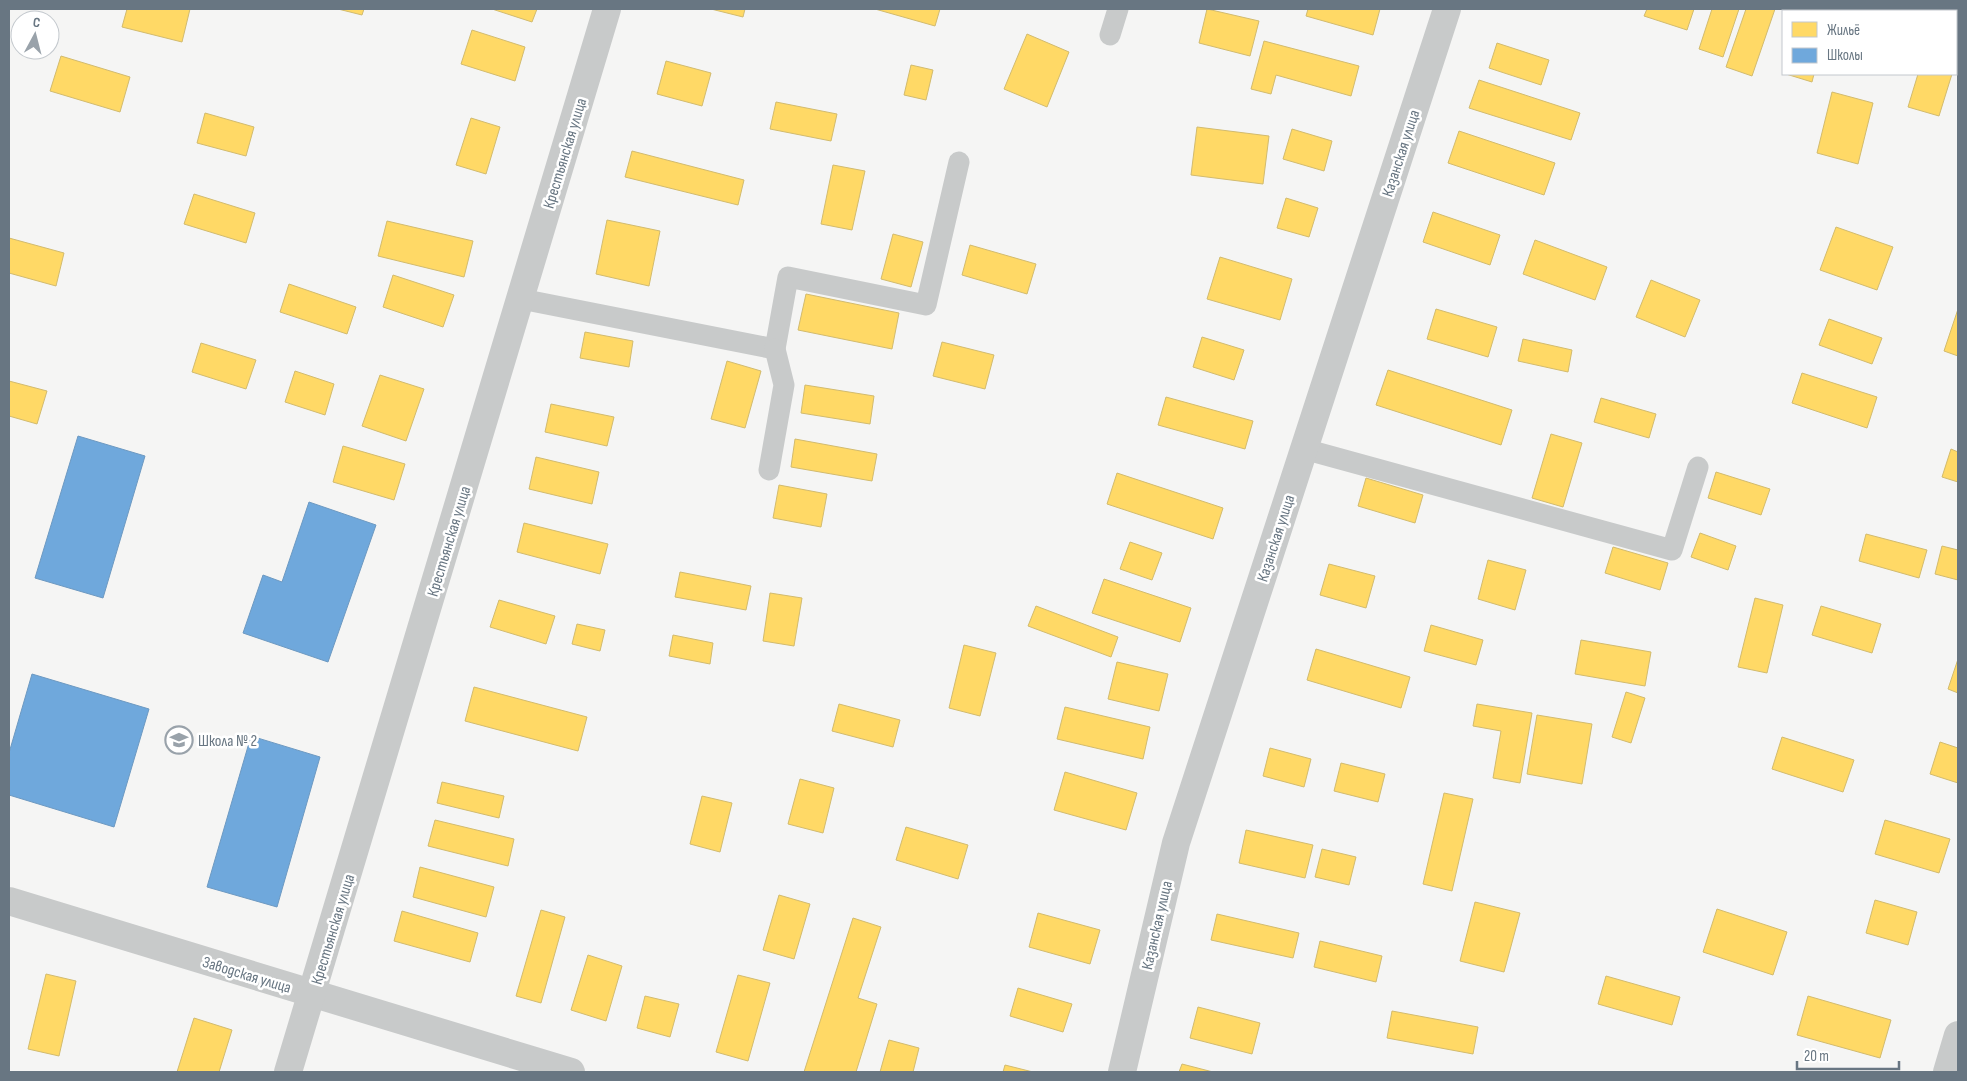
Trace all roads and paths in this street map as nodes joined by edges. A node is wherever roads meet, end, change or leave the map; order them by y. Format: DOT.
graph roads {
  1 [pos="607,9"];
  2 [pos="1118,9"];
  3 [pos="1447,9"];
  4 [pos="1110,35"];
  5 [pos="959,162"];
  6 [pos="521,299"];
  7 [pos="775,349"];
  8 [pos="1304,450"];
  9 [pos="1698,467"];
  10 [pos="769,470"];
  11 [pos="9,901"];
  12 [pos="312,994"];
  13 [pos="1958,1035"];
  14 [pos="288,1072"];
  15 [pos="571,1072"];
  16 [pos="1122,1072"];
  17 [pos="1946,1072"];
  1 -- 6 [label="street, Крестьянская улица"];
  2 -- 4 [label="lane"];
  3 -- 8 [label="street, Казанская улица"];
  5 -- 7 [label="lane"];
  6 -- 7 [label="lane"];
  6 -- 12 [label="street, Крестьянская улица"];
  7 -- 10 [label="lane"];
  8 -- 9 [label="lane"];
  8 -- 16 [label="street, Казанская улица"];
  11 -- 12 [label="street, Заводская улица"];
  12 -- 14 [label="street, Крестьянская улица"];
  12 -- 15 [label="street, Заводская улица"];
  13 -- 17 [label="street"];
}
